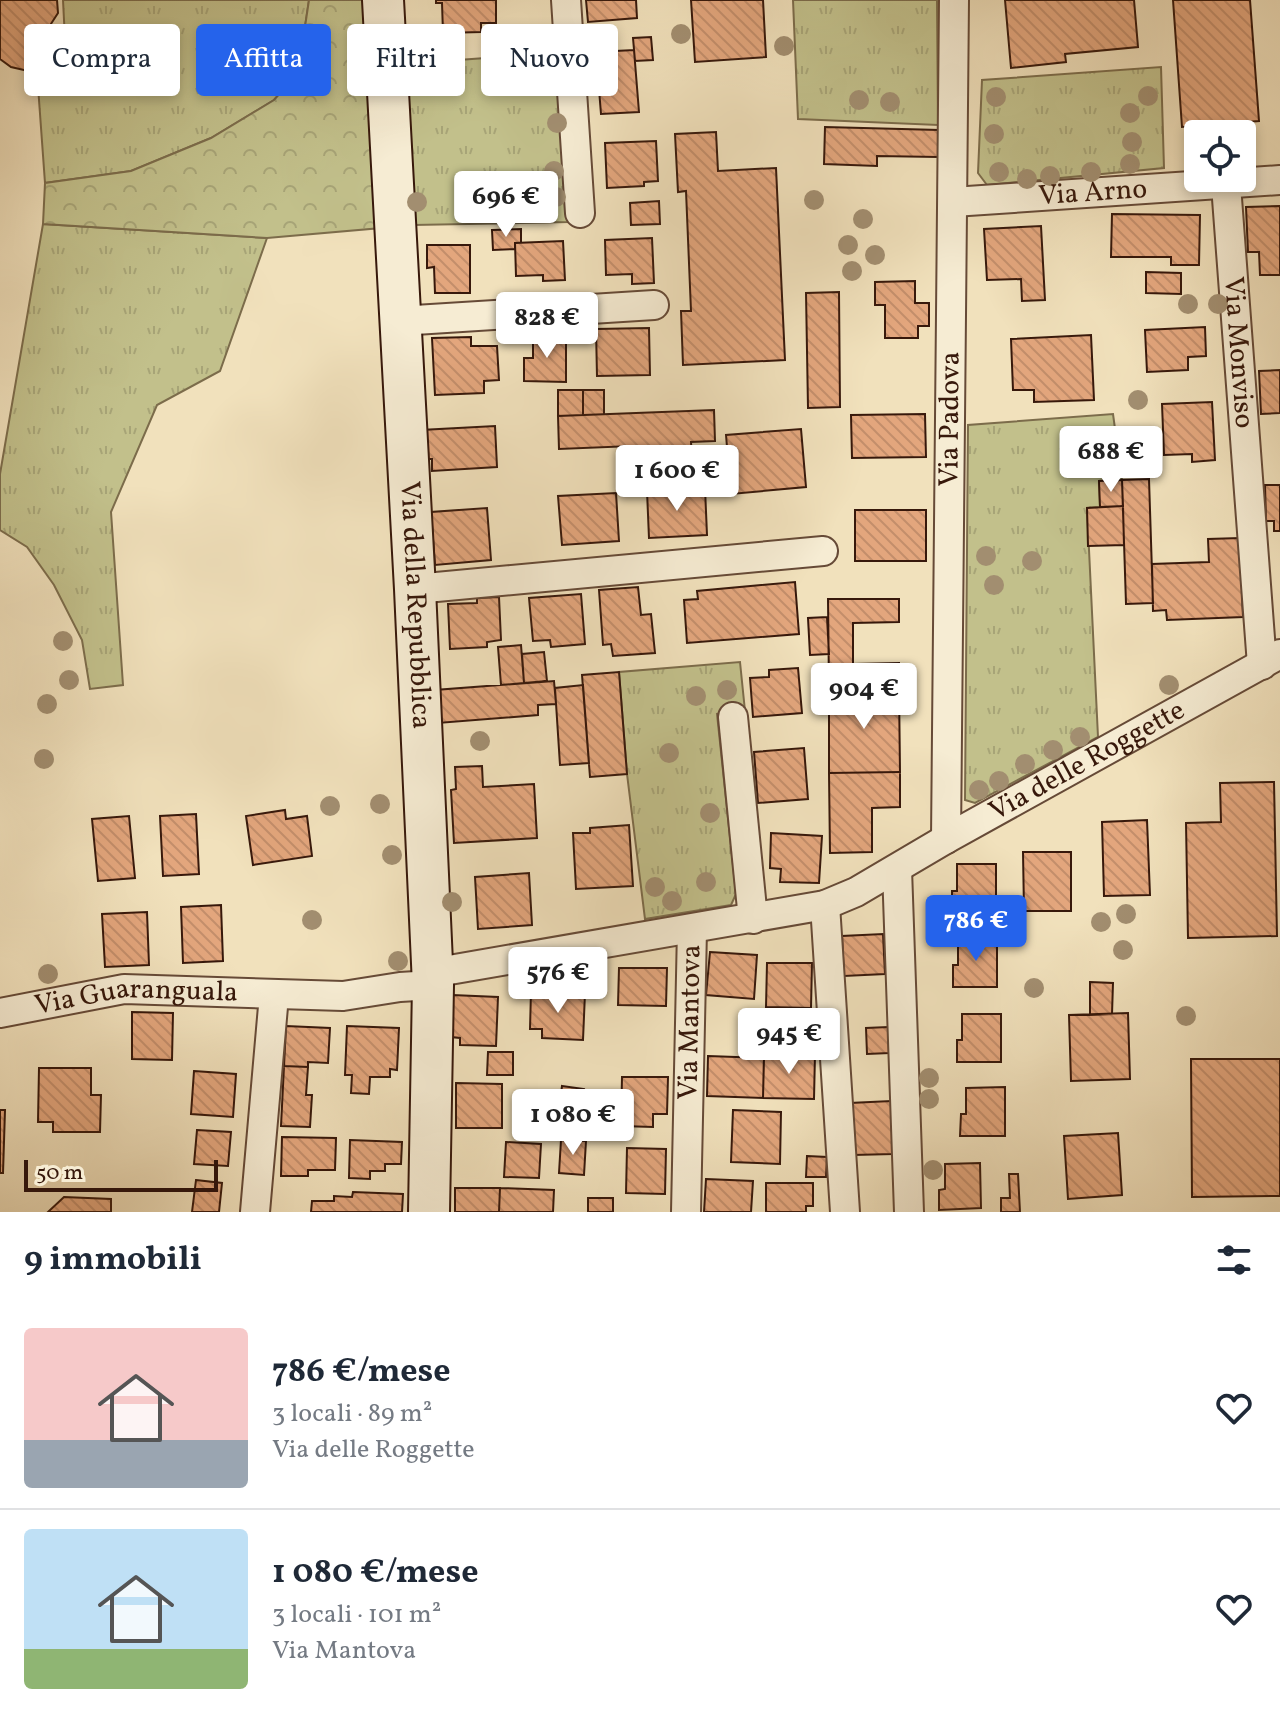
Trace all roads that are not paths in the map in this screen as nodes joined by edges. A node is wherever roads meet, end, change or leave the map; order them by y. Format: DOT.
graph roads {
  1 [pos="383,0"];
  2 [pos="566,0"];
  3 [pos="954,0"];
  4 [pos="1280,180"];
  5 [pos="1256,182"];
  6 [pos="1184,188"];
  7 [pos="1227,192"];
  8 [pos="953,202"];
  9 [pos="580,213"];
  10 [pos="654,305"];
  11 [pos="399,321"];
  12 [pos="823,551"];
  13 [pos="415,589"];
  14 [pos="1271,659"];
  15 [pos="733,717"];
  16 [pos="946,839"];
  17 [pos="897,869"];
  18 [pos="825,905"];
  19 [pos="753,919"];
  20 [pos="692,929"];
  21 [pos="433,979"];
  22 [pos="274,995"];
  23 [pos="0,1013"];
  24 [pos="255,1212"];
  25 [pos="429,1212"];
  26 [pos="686,1212"];
  27 [pos="845,1212"];
  28 [pos="909,1212"];
  1 -- 11 [label="street, Via della Repubblica"];
  2 -- 9 [label="street"];
  3 -- 8 [label="street, Via Padova"];
  4 -- 5 [label="street, Via Arno"];
  6 -- 8 [label="street, Via Arno"];
  7 -- 14 [label="street, Via Monviso"];
  8 -- 16 [label="street, Via Padova"];
  10 -- 11 [label="street"];
  11 -- 13 [label="street, Via della Repubblica"];
  12 -- 13 [label="street"];
  13 -- 21 [label="street, Via della Repubblica"];
  14 -- 16 [label="street, Via delle Roggette"];
  15 -- 19 [label="street"];
  16 -- 17 [label="street, Via delle Roggette"];
  17 -- 18 [label="street, Via delle Roggette"];
  17 -- 28 [label="street"];
  18 -- 19 [label="street, Via delle Roggette"];
  18 -- 27 [label="street"];
  19 -- 20 [label="street, Via delle Roggette"];
  20 -- 21 [label="street, Via delle Roggette"];
  20 -- 26 [label="street, Via Mantova"];
  21 -- 22 [label="street, Via Guaranguala"];
  21 -- 25 [label="street, Via della Repubblica"];
  22 -- 23 [label="street, Via Guaranguala"];
  22 -- 24 [label="street, Via Guaranguala"];
}
